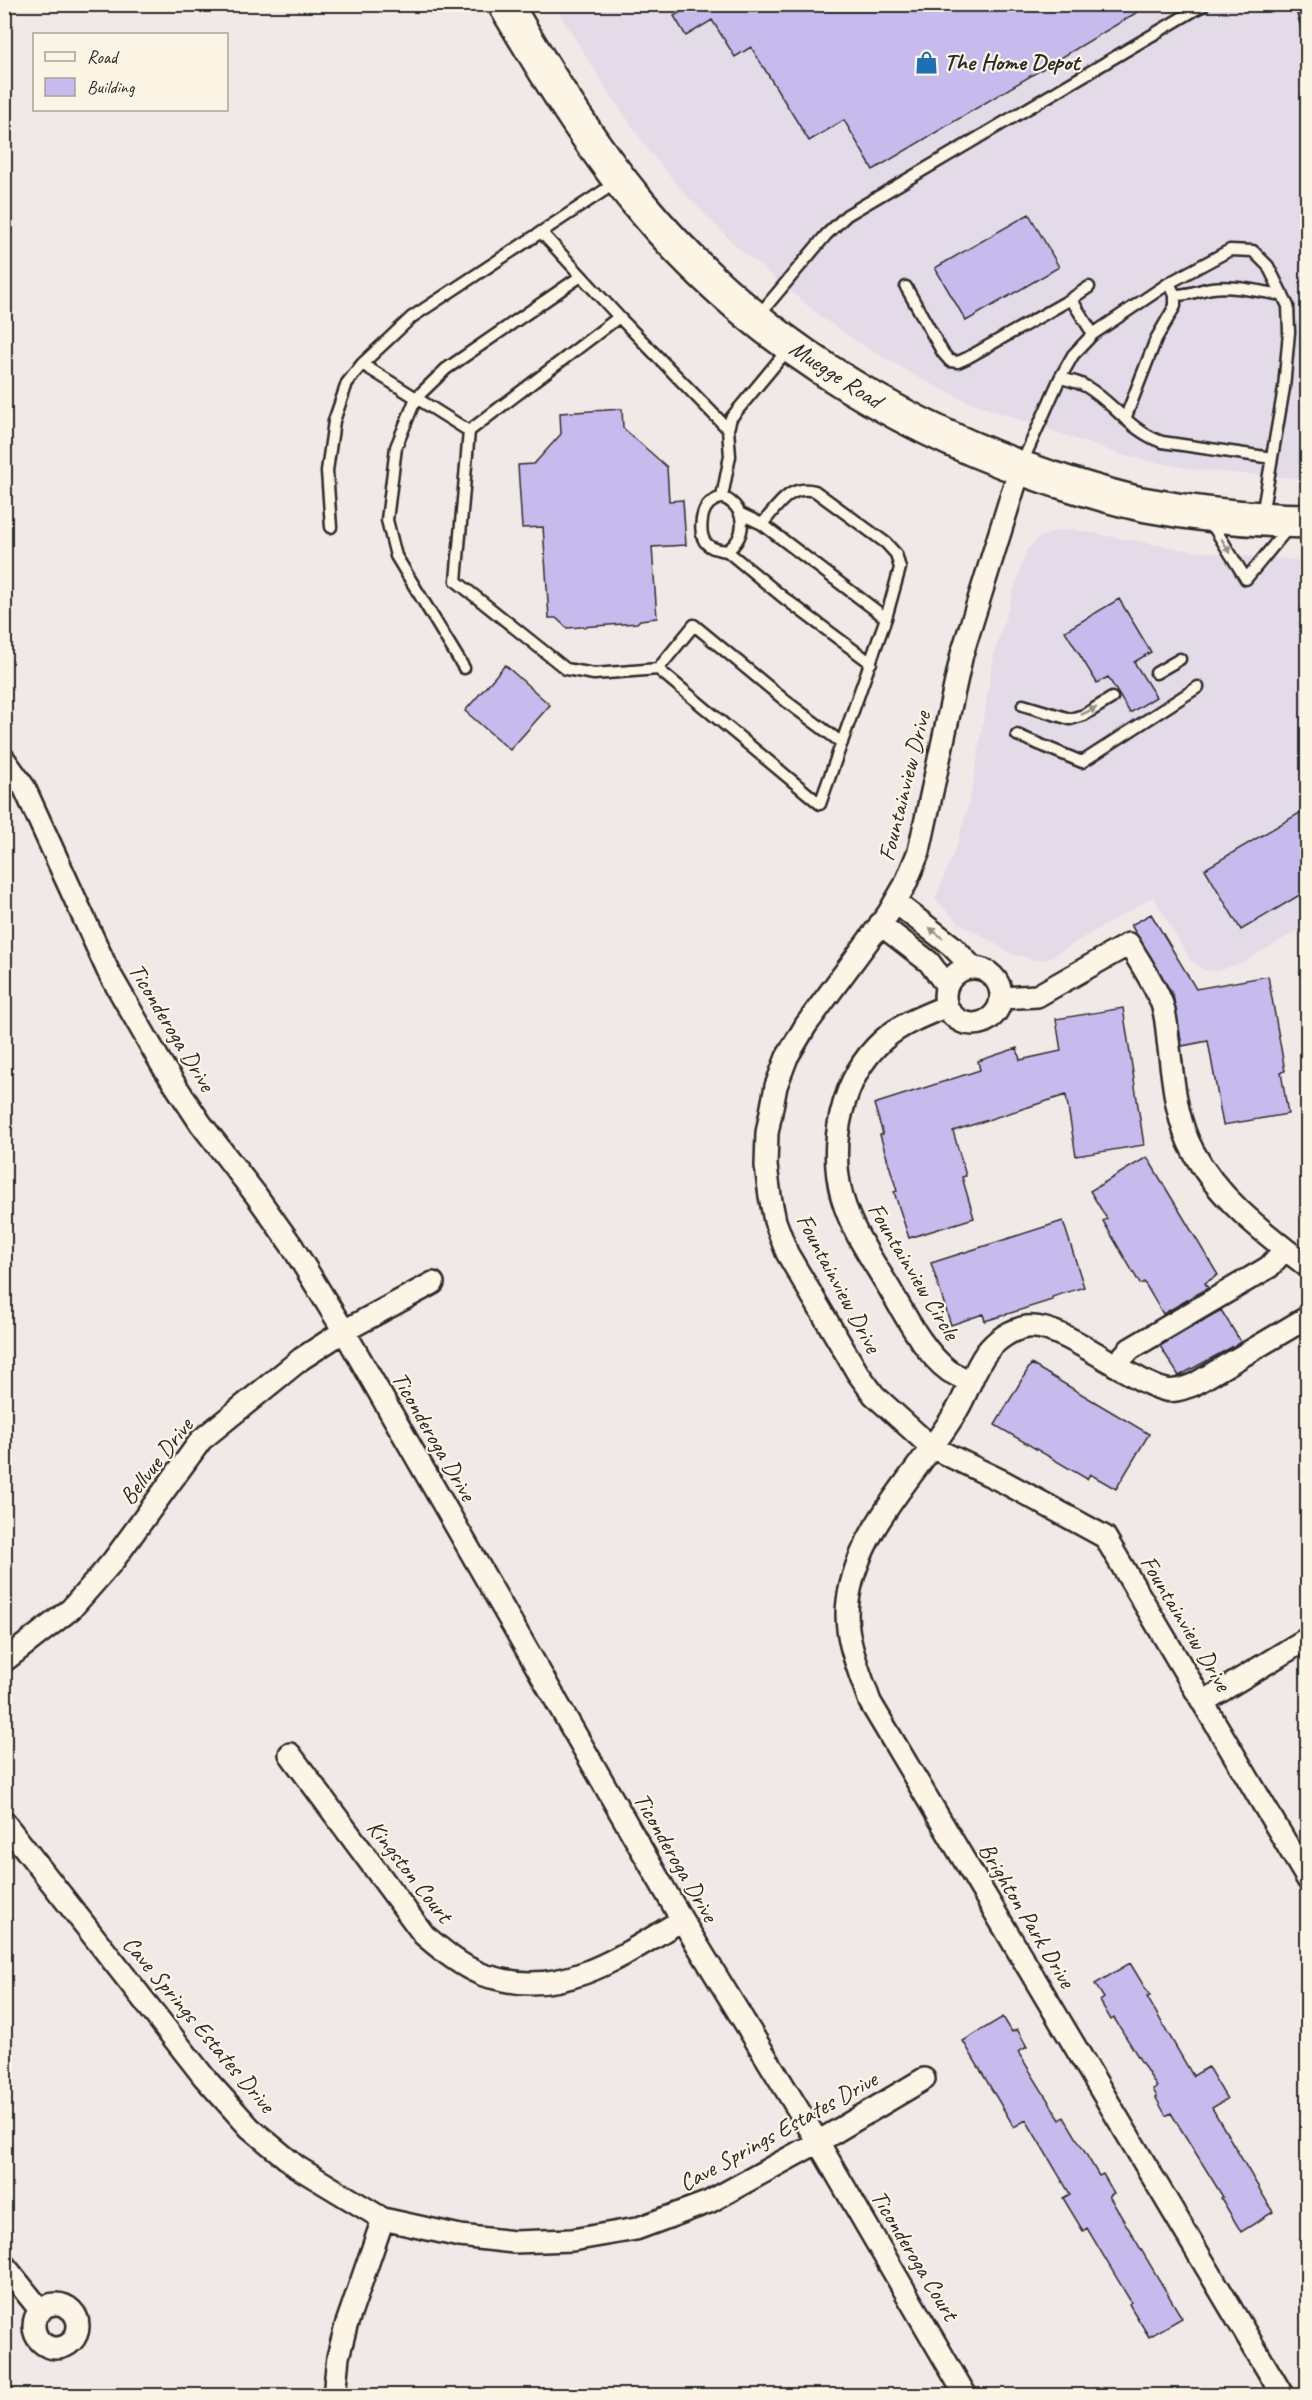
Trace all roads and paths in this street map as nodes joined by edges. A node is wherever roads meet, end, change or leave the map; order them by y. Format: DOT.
graph roads {
  1 [pos="505,4"];
  2 [pos="1205,4"];
  3 [pos="1301,4"];
  4 [pos="1308,28"];
  5 [pos="620,180"];
  6 [pos="541,232"];
  7 [pos="581,276"];
  8 [pos="1169,283"];
  9 [pos="906,287"];
  10 [pos="1089,287"];
  11 [pos="1175,295"];
  12 [pos="1283,295"];
  13 [pos="1071,299"];
  14 [pos="619,317"];
  15 [pos="756,319"];
  16 [pos="1093,334"];
  17 [pos="791,345"];
  18 [pos="362,364"];
  19 [pos="1060,378"];
  20 [pos="416,398"];
  21 [pos="1125,419"];
  22 [pos="728,429"];
  23 [pos="469,431"];
  24 [pos="1272,458"];
  25 [pos="1020,468"];
  26 [pos="722,498"];
  27 [pos="741,514"];
  28 [pos="1205,514"];
  29 [pos="1261,519"];
  30 [pos="1301,521"];
  31 [pos="762,524"];
  32 [pos="331,527"];
  33 [pos="727,551"];
  34 [pos="886,618"];
  35 [pos="1180,659"];
  36 [pos="871,663"];
  37 [pos="464,668"];
  38 [pos="658,669"];
  39 [pos="1156,673"];
  40 [pos="1198,687"];
  41 [pos="1112,698"];
  42 [pos="1023,705"];
  43 [pos="1017,735"];
  44 [pos="842,743"];
  45 [pos="4,759"];
  46 [pos="895,902"];
  47 [pos="880,924"];
  48 [pos="973,968"];
  49 [pos="947,996"];
  50 [pos="1001,998"];
  51 [pos="1285,1249"];
  52 [pos="1308,1267"];
  53 [pos="433,1283"];
  54 [pos="1308,1317"];
  55 [pos="344,1331"];
  56 [pos="1115,1365"];
  57 [pos="970,1382"];
  58 [pos="931,1447"];
  59 [pos="1308,1638"];
  60 [pos="4,1661"];
  61 [pos="1203,1702"];
  62 [pos="290,1754"];
  63 [pos="4,1822"];
  64 [pos="1308,1880"];
  65 [pos="682,1920"];
  66 [pos="924,2079"];
  67 [pos="818,2142"];
  68 [pos="383,2219"];
  69 [pos="4,2265"];
  70 [pos="41,2311"];
  71 [pos="334,2396"];
  72 [pos="966,2396"];
  73 [pos="1283,2396"];
  1 -- 5 [label="main road, Muegge Road"];
  2 -- 15 [label="lane"];
  3 -- 4 [label="lane"];
  5 -- 6 [label="lane"];
  5 -- 15 [label="main road, Muegge Road"];
  6 -- 7 [label="lane"];
  6 -- 18 [label="lane"];
  7 -- 14 [label="lane"];
  7 -- 20 [label="lane"];
  8 -- 11 [label="lane"];
  8 -- 12 [label="lane"];
  8 -- 16 [label="lane"];
  9 -- 13 [label="lane"];
  10 -- 13 [label="lane"];
  11 -- 12 [label="lane"];
  11 -- 21 [label="lane"];
  12 -- 24 [label="lane"];
  13 -- 16 [label="lane"];
  14 -- 22 [label="lane"];
  14 -- 23 [label="lane"];
  15 -- 17 [label="main road, Muegge Road"];
  16 -- 19 [label="lane"];
  17 -- 22 [label="lane"];
  17 -- 25 [label="main road, Muegge Road"];
  18 -- 20 [label="lane"];
  18 -- 32 [label="lane"];
  19 -- 21 [label="lane"];
  19 -- 25 [label="lane"];
  20 -- 23 [label="lane"];
  20 -- 37 [label="lane"];
  21 -- 24 [label="lane"];
  22 -- 26 [label="lane"];
  23 -- 38 [label="lane"];
  24 -- 29 [label="lane"];
  25 -- 28 [label="main road, Muegge Road"];
  25 -- 46 [label="street, Fountainview Drive"];
  26 -- 27 [label="lane"];
  26 -- 33 [label="lane"];
  27 -- 31 [label="lane"];
  27 -- 33 [label="lane"];
  28 -- 29 [label="main road, Muegge Road"];
  28 -- 30 [label="lane, one-way"];
  29 -- 30 [label="main road, Muegge Road"];
  31 -- 34 [label="lane"];
  31 -- 34 [label="lane"];
  33 -- 36 [label="lane"];
  34 -- 36 [label="lane"];
  35 -- 39 [label="lane"];
  36 -- 44 [label="lane"];
  38 -- 44 [label="lane"];
  38 -- 44 [label="lane"];
  40 -- 43 [label="lane"];
  42 -- 41 [label="lane, one-way"];
  45 -- 55 [label="street, Ticonderoga Drive"];
  46 -- 47 [label="street, Fountainview Drive"];
  48 -- 46 [label="street, one-way"];
  47 -- 49 [label="street"];
  47 -- 58 [label="street, Fountainview Drive"];
  48 -- 49 [label="street, Fountainview Circle"];
  48 -- 50 [label="street"];
  49 -- 50 [label="street"];
  49 -- 57 [label="street, Fountainview Circle"];
  50 -- 51 [label="street"];
  51 -- 52 [label="street"];
  51 -- 56 [label="street"];
  53 -- 55 [label="street, Bellvue Drive"];
  54 -- 56 [label="street, Fountainview Circle"];
  55 -- 60 [label="street, Bellvue Drive"];
  55 -- 65 [label="street, Ticonderoga Drive"];
  56 -- 57 [label="street, Fountainview Circle"];
  57 -- 58 [label="street, Fountainview Circle"];
  58 -- 61 [label="street, Fountainview Drive"];
  58 -- 73 [label="street, Brighton Park Drive"];
  59 -- 61 [label="street"];
  61 -- 64 [label="street, Fountainview Drive"];
  62 -- 65 [label="street, Kingston Court"];
  63 -- 68 [label="street, Cave Springs Estates Drive"];
  65 -- 67 [label="street, Ticonderoga Drive"];
  66 -- 67 [label="street, Cave Springs Estates Drive"];
  67 -- 68 [label="street, Cave Springs Estates Drive"];
  67 -- 72 [label="street, Ticonderoga Court"];
  68 -- 71 [label="street"];
  69 -- 70 [label="street"];
}
